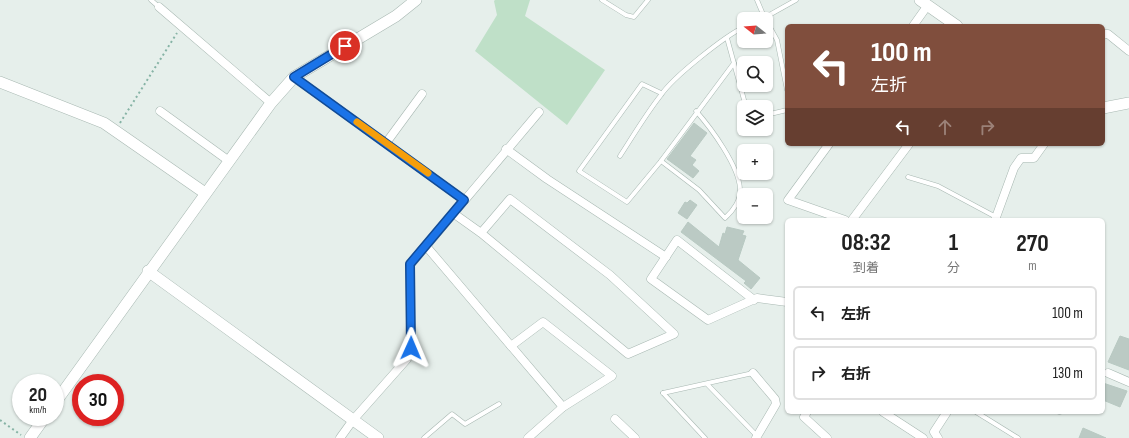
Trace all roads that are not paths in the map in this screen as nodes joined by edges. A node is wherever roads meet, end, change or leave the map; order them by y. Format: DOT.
graph roads {
  1 [pos="151,0"];
  2 [pos="416,0"];
  3 [pos="602,0"];
  4 [pos="648,0"];
  5 [pos="757,0"];
  6 [pos="796,0"];
  7 [pos="924,3"];
  8 [pos="159,7"];
  9 [pos="761,12"];
  10 [pos="773,14"];
  11 [pos="915,24"];
  12 [pos="954,24"];
  13 [pos="737,32"];
  14 [pos="773,34"];
  15 [pos="1105,34"];
  16 [pos="727,38"];
  17 [pos="1129,50"];
  18 [pos="734,63"];
  19 [pos="294,77"];
  20 [pos="785,80"];
  21 [pos="0,82"];
  22 [pos="662,93"];
  23 [pos="422,94"];
  24 [pos="744,100"];
  25 [pos="271,103"];
  26 [pos="1129,103"];
  27 [pos="1105,108"];
  28 [pos="785,110"];
  29 [pos="160,111"];
  30 [pos="538,112"];
  31 [pos="696,112"];
  32 [pos="773,113"];
  33 [pos="386,143"];
  34 [pos="828,146"];
  35 [pos="908,146"];
  36 [pos="1043,146"];
  37 [pos="506,150"];
  38 [pos="620,156"];
  39 [pos="229,161"];
  40 [pos="661,161"];
  41 [pos="908,178"];
  42 [pos="205,193"];
  43 [pos="464,200"];
  44 [pos="453,213"];
  45 [pos="839,218"];
  46 [pos="854,218"];
  47 [pos="996,218"];
  48 [pos="481,233"];
  49 [pos="426,246"];
  50 [pos="666,257"];
  51 [pos="148,271"];
  52 [pos="754,300"];
  53 [pos="785,302"];
  54 [pos="511,346"];
  55 [pos="1108,373"];
  56 [pos="753,374"];
  57 [pos="1129,382"];
  58 [pos="707,384"];
  59 [pos="64,390"];
  60 [pos="500,404"];
  61 [pos="563,407"];
  62 [pos="806,414"];
  63 [pos="886,414"];
  64 [pos="946,414"];
  65 [pos="979,414"];
  66 [pos="614,419"];
  67 [pos="353,420"];
  68 [pos="39,426"];
  69 [pos="756,437"];
  70 [pos="30,438"];
  71 [pos="340,438"];
  72 [pos="378,438"];
  73 [pos="424,438"];
  74 [pos="528,438"];
  75 [pos="635,438"];
  76 [pos="705,438"];
  77 [pos="827,438"];
  78 [pos="923,438"];
  79 [pos="938,438"];
  80 [pos="1018,438"];
  1 -- 8 [label="lane"];
  2 -- 19 [label="street"];
  3 -- 4 [label="lane"];
  5 -- 9 [label="lane"];
  6 -- 10 [label="lane"];
  7 -- 11 [label="street"];
  7 -- 12 [label="street"];
  8 -- 25 [label="street"];
  13 -- 16 [label="lane"];
  14 -- 20 [label="lane"];
  15 -- 17 [label="street"];
  16 -- 18 [label="lane"];
  16 -- 22 [label="lane"];
  18 -- 24 [label="lane"];
  18 -- 31 [label="lane"];
  19 -- 25 [label="street"];
  19 -- 33 [label="street"];
  21 -- 42 [label="street"];
  22 -- 38 [label="lane"];
  22 -- 40 [label="lane"];
  23 -- 33 [label="street"];
  25 -- 39 [label="street"];
  26 -- 27 [label="street"];
  28 -- 32 [label="lane"];
  29 -- 39 [label="street"];
  30 -- 37 [label="street"];
  31 -- 40 [label="lane"];
  31 -- 40 [label="lane"];
  33 -- 43 [label="street"];
  34 -- 45 [label="street"];
  35 -- 46 [label="street"];
  36 -- 47 [label="street"];
  37 -- 43 [label="street"];
  37 -- 50 [label="street"];
  39 -- 42 [label="street"];
  41 -- 47 [label="lane"];
  42 -- 51 [label="street"];
  43 -- 44 [label="street"];
  44 -- 48 [label="street"];
  44 -- 49 [label="street"];
  48 -- 48 [label="street"];
  49 -- 54 [label="street"];
  49 -- 67 [label="street"];
  50 -- 52 [label="street"];
  50 -- 52 [label="street"];
  51 -- 59 [label="street"];
  51 -- 67 [label="street"];
  52 -- 53 [label="street"];
  54 -- 61 [label="street"];
  54 -- 61 [label="street"];
  55 -- 57 [label="street"];
  56 -- 58 [label="lane"];
  56 -- 69 [label="street"];
  58 -- 69 [label="lane"];
  58 -- 76 [label="lane"];
  60 -- 73 [label="lane"];
  61 -- 74 [label="street"];
  62 -- 77 [label="street"];
  63 -- 78 [label="street"];
  64 -- 79 [label="street"];
  65 -- 80 [label="lane"];
  66 -- 75 [label="street"];
  67 -- 71 [label="street"];
  67 -- 72 [label="street"];
  68 -- 70 [label="street"];
}
